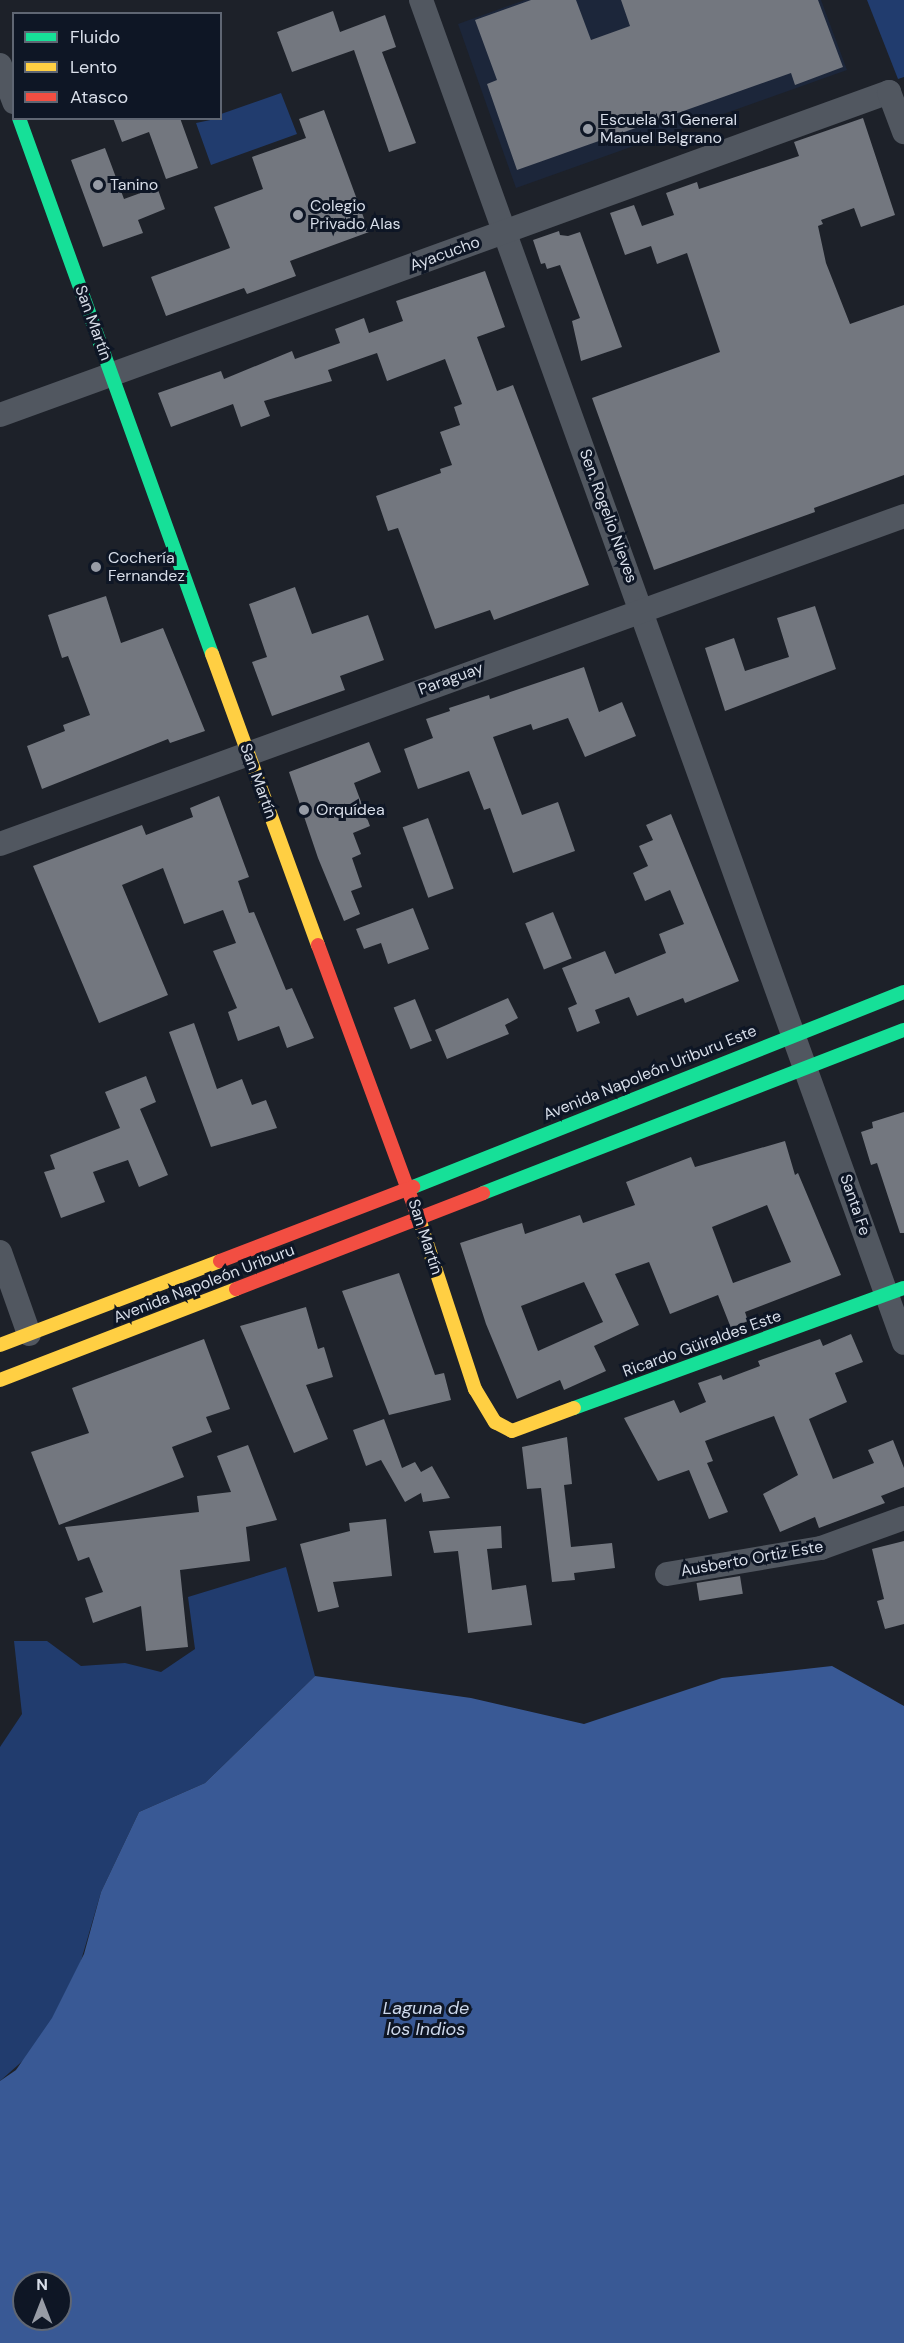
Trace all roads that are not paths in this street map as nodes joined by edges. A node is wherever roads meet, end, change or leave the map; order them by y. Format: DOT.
graph roads {
  1 [pos="421,0"];
  2 [pos="0,65"];
  3 [pos="12,97"];
  4 [pos="20,120"];
  5 [pos="904,132"];
  6 [pos="504,232"];
  7 [pos="111,376"];
  8 [pos="0,415"];
  9 [pos="904,516"];
  10 [pos="642,610"];
  11 [pos="247,752"];
  12 [pos="0,844"];
  13 [pos="904,992"];
  14 [pos="904,1030"];
  15 [pos="795,1033"];
  16 [pos="807,1067"];
  17 [pos="409,1189"];
  18 [pos="419,1218"];
  19 [pos="0,1252"];
  20 [pos="896,1291"];
  21 [pos="29,1334"];
  22 [pos="904,1343"];
  23 [pos="0,1345"];
  24 [pos="0,1380"];
  25 [pos="512,1431"];
  26 [pos="904,1518"];
  27 [pos="667,1574"];
  1 -- 6 [label="street, Sen. Rogelio Nieves"];
  2 -- 3 [label="street"];
  4 -- 7 [label="main road, San Martín"];
  5 -- 6 [label="street, Ayacucho"];
  6 -- 7 [label="street, Ayacucho"];
  6 -- 10 [label="street, Sen. Rogelio Nieves"];
  7 -- 8 [label="street, Ayacucho"];
  7 -- 11 [label="main road, San Martín"];
  9 -- 10 [label="street, Paraguay"];
  10 -- 11 [label="street, Paraguay"];
  10 -- 15 [label="street, Sen. Rogelio Nieves"];
  11 -- 12 [label="street, Paraguay"];
  11 -- 17 [label="main road, San Martín"];
  13 -- 15 [label="main road, Avenida Napoleón Uriburu Este"];
  14 -- 16 [label="main road"];
  15 -- 16 [label="street, Santa Fe"];
  15 -- 17 [label="main road, Avenida Napoleón Uriburu Este"];
  16 -- 18 [label="main road"];
  16 -- 20 [label="street, Santa Fe"];
  17 -- 18 [label="main road, San Martín"];
  17 -- 21 [label="main road, Avenida Napoleón Uriburu"];
  18 -- 24 [label="main road, Avenida Napoleón Uriburu"];
  18 -- 25 [label="main road, San Martín"];
  19 -- 21 [label="street"];
  20 -- 22 [label="street, Santa Fe"];
  20 -- 25 [label="main road, Ricardo Güiraldes Este"];
  21 -- 23 [label="main road, Avenida Napoleón Uriburu"];
  26 -- 27 [label="street, Ausberto Ortiz Este"];
}
